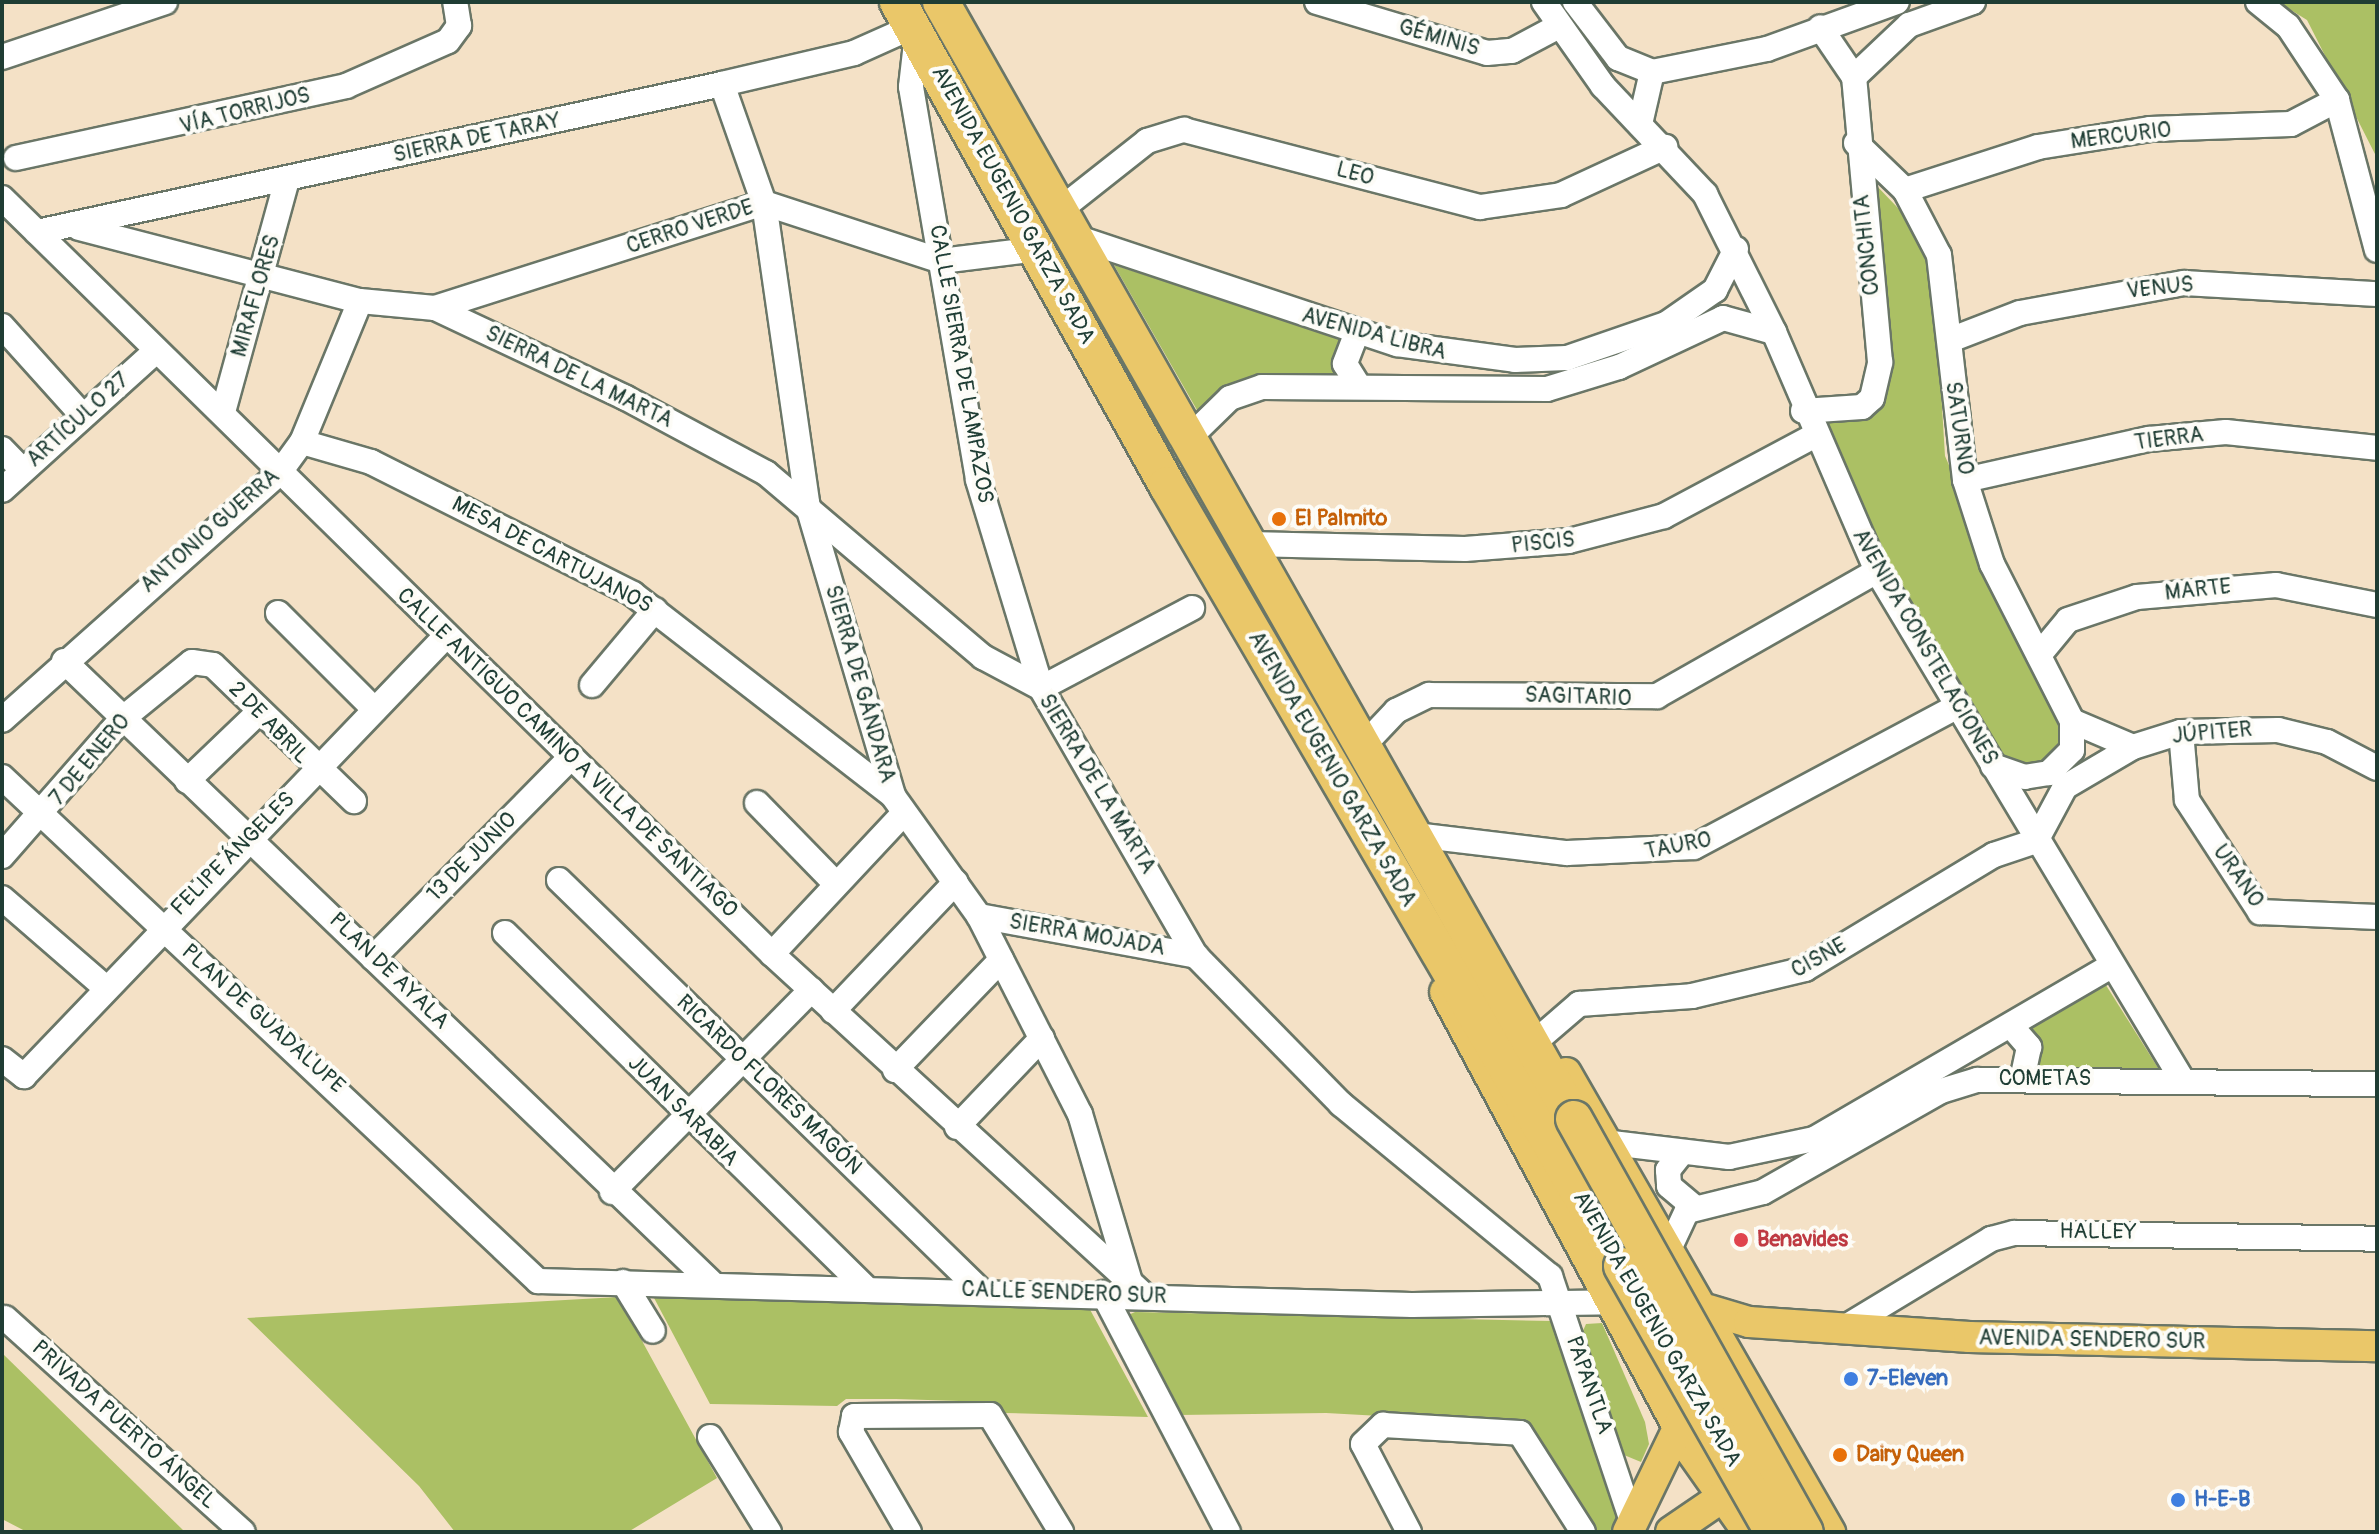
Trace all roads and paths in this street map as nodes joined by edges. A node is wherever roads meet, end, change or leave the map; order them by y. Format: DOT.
graph roads {
  1 [pos="165,2"];
  2 [pos="941,2"];
  3 [pos="1317,2"];
  4 [pos="1544,2"];
  5 [pos="1575,2"];
  6 [pos="1897,2"];
  7 [pos="1973,2"];
  8 [pos="2258,2"];
  9 [pos="457,14"];
  10 [pos="909,21"];
  11 [pos="1559,26"];
  12 [pos="1820,27"];
  13 [pos="2,57"];
  14 [pos="1652,72"];
  15 [pos="1854,77"];
  16 [pos="722,84"];
  17 [pos="2337,100"];
  18 [pos="1640,124"];
  19 [pos="1856,143"];
  20 [pos="1665,147"];
  21 [pos="16,158"];
  22 [pos="287,179"];
  23 [pos="1905,190"];
  24 [pos="2371,194"];
  25 [pos="2,198"];
  26 [pos="764,203"];
  27 [pos="1070,224"];
  28 [pos="79,228"];
  29 [pos="37,232"];
  30 [pos="1039,249"];
  31 [pos="1736,249"];
  32 [pos="2377,250"];
  33 [pos="941,261"];
  34 [pos="264,274"];
  35 [pos="2377,294"];
  36 [pos="360,301"];
  37 [pos="425,306"];
  38 [pos="2,326"];
  39 [pos="1357,332"];
  40 [pos="1774,332"];
  41 [pos="1950,340"];
  42 [pos="156,351"];
  43 [pos="1359,386"];
  44 [pos="1803,411"];
  45 [pos="223,412"];
  46 [pos="82,415"];
  47 [pos="1191,436"];
  48 [pos="1814,436"];
  49 [pos="302,442"];
  50 [pos="2377,448"];
  51 [pos="2,449"];
  52 [pos="22,470"];
  53 [pos="280,472"];
  54 [pos="1965,480"];
  55 [pos="2,490"];
  56 [pos="807,503"];
  57 [pos="1249,544"];
  58 [pos="1877,571"];
  59 [pos="2377,605"];
  60 [pos="1192,608"];
  61 [pos="655,610"];
  62 [pos="278,613"];
  63 [pos="446,636"];
  64 [pos="2039,655"];
  65 [pos="64,661"];
  66 [pos="180,666"];
  67 [pos="592,685"];
  68 [pos="1041,688"];
  69 [pos="1956,707"];
  70 [pos="375,710"];
  71 [pos="258,713"];
  72 [pos="122,719"];
  73 [pos="2,720"];
  74 [pos="2072,721"];
  75 [pos="2181,732"];
  76 [pos="1362,747"];
  77 [pos="2133,747"];
  78 [pos="571,757"];
  79 [pos="1993,766"];
  80 [pos="2377,768"];
  81 [pos="316,771"];
  82 [pos="2,777"];
  83 [pos="187,781"];
  84 [pos="354,801"];
  85 [pos="757,803"];
  86 [pos="898,805"];
  87 [pos="42,816"];
  88 [pos="249,837"];
  89 [pos="2036,841"];
  90 [pos="1423,850"];
  91 [pos="2,856"];
  92 [pos="559,880"];
  93 [pos="956,882"];
  94 [pos="835,883"];
  95 [pos="2,898"];
  96 [pos="979,916"];
  97 [pos="2377,917"];
  98 [pos="162,926"];
  99 [pos="505,933"];
  100 [pos="1429,937"];
  101 [pos="772,954"];
  102 [pos="1196,956"];
  103 [pos="373,958"];
  104 [pos="1001,960"];
  105 [pos="2110,967"];
  106 [pos="106,988"];
  107 [pos="811,990"];
  108 [pos="833,1011"];
  109 [pos="2011,1026"];
  110 [pos="1543,1035"];
  111 [pos="1042,1038"];
  112 [pos="2,1059"];
  113 [pos="742,1059"];
  114 [pos="895,1070"];
  115 [pos="2023,1075"];
  116 [pos="2183,1081"];
  117 [pos="2377,1084"];
  118 [pos="683,1114"];
  119 [pos="957,1127"];
  120 [pos="1612,1143"];
  121 [pos="1679,1156"];
  122 [pos="612,1192"];
  123 [pos="1694,1207"];
  124 [pos="2377,1239"];
  125 [pos="1670,1247"];
  126 [pos="517,1268"];
  127 [pos="623,1282"];
  128 [pos="712,1283"];
  129 [pos="864,1286"];
  130 [pos="979,1289"];
  131 [pos="1138,1290"];
  132 [pos="1103,1293"];
  133 [pos="1561,1305"];
  134 [pos="1619,1310"];
  135 [pos="5,1318"];
  136 [pos="1712,1318"];
  137 [pos="1807,1324"];
  138 [pos="1844,1328"];
  139 [pos="653,1331"];
  140 [pos="2377,1346"];
  141 [pos="1640,1348"];
  142 [pos="1738,1366"];
  143 [pos="1680,1426"];
  144 [pos="1775,1436"];
  145 [pos="710,1437"];
  146 [pos="1617,1464"];
  147 [pos="1662,1468"];
  148 [pos="1723,1495"];
  149 [pos="1808,1516"];
  150 [pos="1631,1528"];
  151 [pos="243,1532"];
  152 [pos="769,1532"];
  153 [pos="909,1532"];
  154 [pos="1061,1532"];
  155 [pos="1228,1532"];
  156 [pos="1409,1532"];
  157 [pos="1583,1532"];
  158 [pos="1671,1532"];
  159 [pos="1749,1532"];
  160 [pos="1773,1532"];
  161 [pos="1830,1532"];
  1 -- 13 [label="street"];
  2 -- 27 [label="highway, AVENIDA EUGENIO GARZA SADA"];
  3 -- 11 [label="street, GÉMINIS"];
  4 -- 11 [label="street, AVENIDA CONSTELACIONES"];
  5 -- 14 [label="street"];
  6 -- 12 [label="street"];
  7 -- 15 [label="street"];
  8 -- 17 [label="street"];
  9 -- 21 [label="street, VÍA TORRIJOS"];
  10 -- 16 [label="street, SIERRA DE TARAY"];
  10 -- 30 [label="highway, AVENIDA EUGENIO GARZA SADA"];
  10 -- 33 [label="street, CALLE SIERRA DE LAMPAZOS"];
  11 -- 18 [label="street, AVENIDA CONSTELACIONES"];
  12 -- 14 [label="street"];
  12 -- 15 [label="street"];
  14 -- 18 [label="street"];
  15 -- 19 [label="street, CONCHITA"];
  16 -- 22 [label="street, SIERRA DE TARAY"];
  16 -- 26 [label="street, SIERRA DE GÁNDARA"];
  17 -- 23 [label="street, MERCURIO"];
  17 -- 24 [label="street"];
  18 -- 20 [label="street, AVENIDA CONSTELACIONES"];
  19 -- 23 [label="street, SATURNO"];
  19 -- 44 [label="street, CONCHITA"];
  20 -- 27 [label="street, LEO"];
  20 -- 31 [label="street, AVENIDA CONSTELACIONES"];
  22 -- 28 [label="street, SIERRA DE TARAY"];
  22 -- 34 [label="street, MIRAFLORES"];
  23 -- 41 [label="street, SATURNO"];
  24 -- 32 [label="street"];
  25 -- 29 [label="street, CALLE ANTIGUO CAMINO A VILLA DE SANTIAGO"];
  26 -- 33 [label="street, CERRO VERDE"];
  26 -- 37 [label="street, CERRO VERDE"];
  26 -- 56 [label="street, SIERRA DE GÁNDARA"];
  27 -- 39 [label="street, AVENIDA LIBRA"];
  27 -- 47 [label="highway, AVENIDA EUGENIO GARZA SADA"];
  28 -- 29 [label="street, SIERRA DE TARAY"];
  28 -- 34 [label="street, CERRO VERDE"];
  29 -- 42 [label="street, CALLE ANTIGUO CAMINO A VILLA DE SANTIAGO"];
  30 -- 33 [label="street, CERRO VERDE"];
  30 -- 100 [label="highway, AVENIDA EUGENIO GARZA SADA"];
  31 -- 39 [label="street, AVENIDA LIBRA"];
  31 -- 40 [label="street, AVENIDA CONSTELACIONES"];
  33 -- 68 [label="street, CALLE SIERRA DE LAMPAZOS"];
  34 -- 36 [label="street, CERRO VERDE"];
  34 -- 45 [label="street, MIRAFLORES"];
  35 -- 41 [label="street, VENUS"];
  36 -- 37 [label="street, CERRO VERDE"];
  36 -- 49 [label="street, ANTONIO GUERRA"];
  37 -- 56 [label="street, SIERRA DE LA MARTA"];
  38 -- 46 [label="street"];
  39 -- 43 [label="street"];
  40 -- 43 [label="street, AVENIDA LIBRA"];
  40 -- 44 [label="street, AVENIDA CONSTELACIONES"];
  41 -- 54 [label="street, SATURNO"];
  42 -- 45 [label="street, CALLE ANTIGUO CAMINO A VILLA DE SANTIAGO"];
  42 -- 46 [label="street, ARTÍCULO 27"];
  43 -- 47 [label="street, AVENIDA LIBRA"];
  44 -- 48 [label="street, AVENIDA CONSTELACIONES"];
  45 -- 53 [label="street, CALLE ANTIGUO CAMINO A VILLA DE SANTIAGO"];
  46 -- 52 [label="street, ARTÍCULO 27"];
  47 -- 57 [label="highway, AVENIDA EUGENIO GARZA SADA"];
  48 -- 57 [label="street, PISCIS"];
  48 -- 58 [label="street, AVENIDA CONSTELACIONES"];
  49 -- 53 [label="street, ANTONIO GUERRA"];
  49 -- 61 [label="street, MESA DE CARTUJANOS"];
  50 -- 54 [label="street, TIERRA"];
  51 -- 52 [label="street"];
  52 -- 55 [label="street, ARTÍCULO 27"];
  53 -- 63 [label="street, CALLE ANTIGUO CAMINO A VILLA DE SANTIAGO"];
  53 -- 65 [label="street, ANTONIO GUERRA"];
  54 -- 64 [label="street, SATURNO"];
  56 -- 68 [label="street, SIERRA DE LA MARTA"];
  56 -- 86 [label="street, SIERRA DE GÁNDARA"];
  57 -- 76 [label="highway, AVENIDA EUGENIO GARZA SADA"];
  58 -- 69 [label="street, AVENIDA CONSTELACIONES"];
  58 -- 76 [label="street, SAGITARIO"];
  59 -- 64 [label="street, MARTE"];
  60 -- 68 [label="street"];
  61 -- 67 [label="street"];
  61 -- 86 [label="street, MESA DE CARTUJANOS"];
  62 -- 70 [label="street"];
  63 -- 70 [label="street, FELIPE ÁNGELES"];
  63 -- 78 [label="street, CALLE ANTIGUO CAMINO A VILLA DE SANTIAGO"];
  64 -- 74 [label="street, SATURNO"];
  65 -- 72 [label="street, PLAN DE AYALA"];
  65 -- 73 [label="street, ANTONIO GUERRA"];
  66 -- 71 [label="street, 2 DE ABRIL"];
  66 -- 72 [label="street, 7 DE ENERO"];
  68 -- 102 [label="street, SIERRA DE LA MARTA"];
  69 -- 79 [label="street, AVENIDA CONSTELACIONES"];
  69 -- 90 [label="street, TAURO"];
  70 -- 81 [label="street, FELIPE ÁNGELES"];
  71 -- 81 [label="street, 2 DE ABRIL"];
  71 -- 83 [label="street"];
  72 -- 83 [label="street, PLAN DE AYALA"];
  72 -- 87 [label="street, 7 DE ENERO"];
  74 -- 77 [label="street"];
  74 -- 79 [label="street"];
  75 -- 77 [label="street, JÚPITER"];
  75 -- 80 [label="street, JÚPITER"];
  75 -- 97 [label="street, URANO"];
  76 -- 90 [label="highway, AVENIDA EUGENIO GARZA SADA"];
  77 -- 89 [label="street, JÚPITER"];
  78 -- 101 [label="street, CALLE ANTIGUO CAMINO A VILLA DE SANTIAGO"];
  78 -- 103 [label="street, 13 DE JUNIO"];
  79 -- 89 [label="street, AVENIDA CONSTELACIONES"];
  81 -- 84 [label="street, 2 DE ABRIL"];
  81 -- 88 [label="street, FELIPE ÁNGELES"];
  82 -- 87 [label="street, PLAN DE GUADALUPE"];
  83 -- 88 [label="street, PLAN DE AYALA"];
  85 -- 94 [label="street"];
  86 -- 93 [label="street, SIERRA DE GÁNDARA"];
  86 -- 94 [label="street"];
  87 -- 91 [label="street, 7 DE ENERO"];
  87 -- 98 [label="street, PLAN DE GUADALUPE"];
  88 -- 98 [label="street, FELIPE ÁNGELES"];
  88 -- 103 [label="street, PLAN DE AYALA"];
  89 -- 105 [label="street, AVENIDA CONSTELACIONES"];
  89 -- 110 [label="street, CISNE"];
  90 -- 110 [label="main road"];
  90 -- 149 [label="highway, AVENIDA EUGENIO GARZA SADA, bridge"];
  92 -- 113 [label="street, RICARDO FLORES MAGÓN"];
  93 -- 96 [label="street, SIERRA DE GÁNDARA"];
  93 -- 108 [label="street"];
  94 -- 101 [label="street"];
  95 -- 106 [label="street"];
  96 -- 102 [label="street, SIERRA MOJADA"];
  96 -- 104 [label="street, SIERRA DE GÁNDARA"];
  98 -- 106 [label="street, FELIPE ÁNGELES"];
  98 -- 126 [label="street, PLAN DE GUADALUPE"];
  99 -- 118 [label="street, JUAN SARABIA"];
  100 -- 134 [label="main road"];
  100 -- 160 [label="highway, AVENIDA EUGENIO GARZA SADA, bridge"];
  101 -- 107 [label="street, CALLE ANTIGUO CAMINO A VILLA DE SANTIAGO"];
  102 -- 133 [label="street, SIERRA DE LA MARTA"];
  103 -- 122 [label="street, PLAN DE AYALA"];
  104 -- 111 [label="street, SIERRA DE GÁNDARA"];
  104 -- 114 [label="street"];
  105 -- 109 [label="street, COMETAS"];
  105 -- 116 [label="street, AVENIDA CONSTELACIONES"];
  106 -- 112 [label="street, FELIPE ÁNGELES"];
  107 -- 108 [label="street, CALLE ANTIGUO CAMINO A VILLA DE SANTIAGO"];
  107 -- 113 [label="street"];
  108 -- 114 [label="street, CALLE ANTIGUO CAMINO A VILLA DE SANTIAGO"];
  109 -- 115 [label="street"];
  109 -- 121 [label="street, COMETAS"];
  110 -- 120 [label="main road"];
  111 -- 119 [label="street"];
  111 -- 131 [label="street, SIERRA DE GÁNDARA"];
  113 -- 118 [label="street"];
  113 -- 130 [label="street, RICARDO FLORES MAGÓN"];
  114 -- 119 [label="street, CALLE ANTIGUO CAMINO A VILLA DE SANTIAGO"];
  115 -- 116 [label="street, COMETAS"];
  115 -- 123 [label="street, COMETAS"];
  116 -- 117 [label="street, COMETAS"];
  118 -- 122 [label="street"];
  118 -- 129 [label="street, JUAN SARABIA"];
  119 -- 131 [label="street, CALLE ANTIGUO CAMINO A VILLA DE SANTIAGO"];
  120 -- 121 [label="street, COMETAS"];
  120 -- 125 [label="main road"];
  121 -- 123 [label="street"];
  122 -- 128 [label="street, PLAN DE AYALA"];
  123 -- 125 [label="street"];
  124 -- 138 [label="street, HALLEY"];
  125 -- 136 [label="main road"];
  126 -- 127 [label="street, CALLE SENDERO SUR"];
  127 -- 128 [label="street, CALLE SENDERO SUR"];
  127 -- 139 [label="street"];
  128 -- 129 [label="street, CALLE SENDERO SUR"];
  129 -- 130 [label="street, CALLE SENDERO SUR"];
  130 -- 132 [label="street, CALLE SENDERO SUR"];
  131 -- 132 [label="street, CALLE SENDERO SUR"];
  131 -- 133 [label="street, CALLE SENDERO SUR"];
  132 -- 155 [label="street"];
  133 -- 134 [label="street, CALLE SENDERO SUR"];
  133 -- 146 [label="street, PAPANTLA"];
  134 -- 141 [label="main road"];
  134 -- 147 [label="main road"];
  135 -- 151 [label="street, PRIVADA PUERTO ÁNGEL"];
  136 -- 137 [label="main road, AVENIDA SENDERO SUR"];
  136 -- 141 [label="main road"];
  136 -- 142 [label="main road"];
  137 -- 138 [label="main road, AVENIDA SENDERO SUR"];
  137 -- 142 [label="main road, AVENIDA SENDERO SUR"];
  138 -- 140 [label="main road, AVENIDA SENDERO SUR"];
  141 -- 143 [label="main road"];
  142 -- 143 [label="main road, AVENIDA SENDERO SUR"];
  142 -- 144 [label="main road"];
  143 -- 147 [label="main road"];
  143 -- 148 [label="main road"];
  144 -- 148 [label="main road"];
  144 -- 149 [label="main road"];
  145 -- 152 [label="street"];
  146 -- 147 [label="street"];
  146 -- 150 [label="street, PAPANTLA"];
  147 -- 150 [label="main road"];
  148 -- 158 [label="main road"];
  148 -- 159 [label="main road"];
  149 -- 159 [label="main road"];
  149 -- 161 [label="main road"];
  153 -- 154 [label="street"];
  156 -- 157 [label="street"];
}
